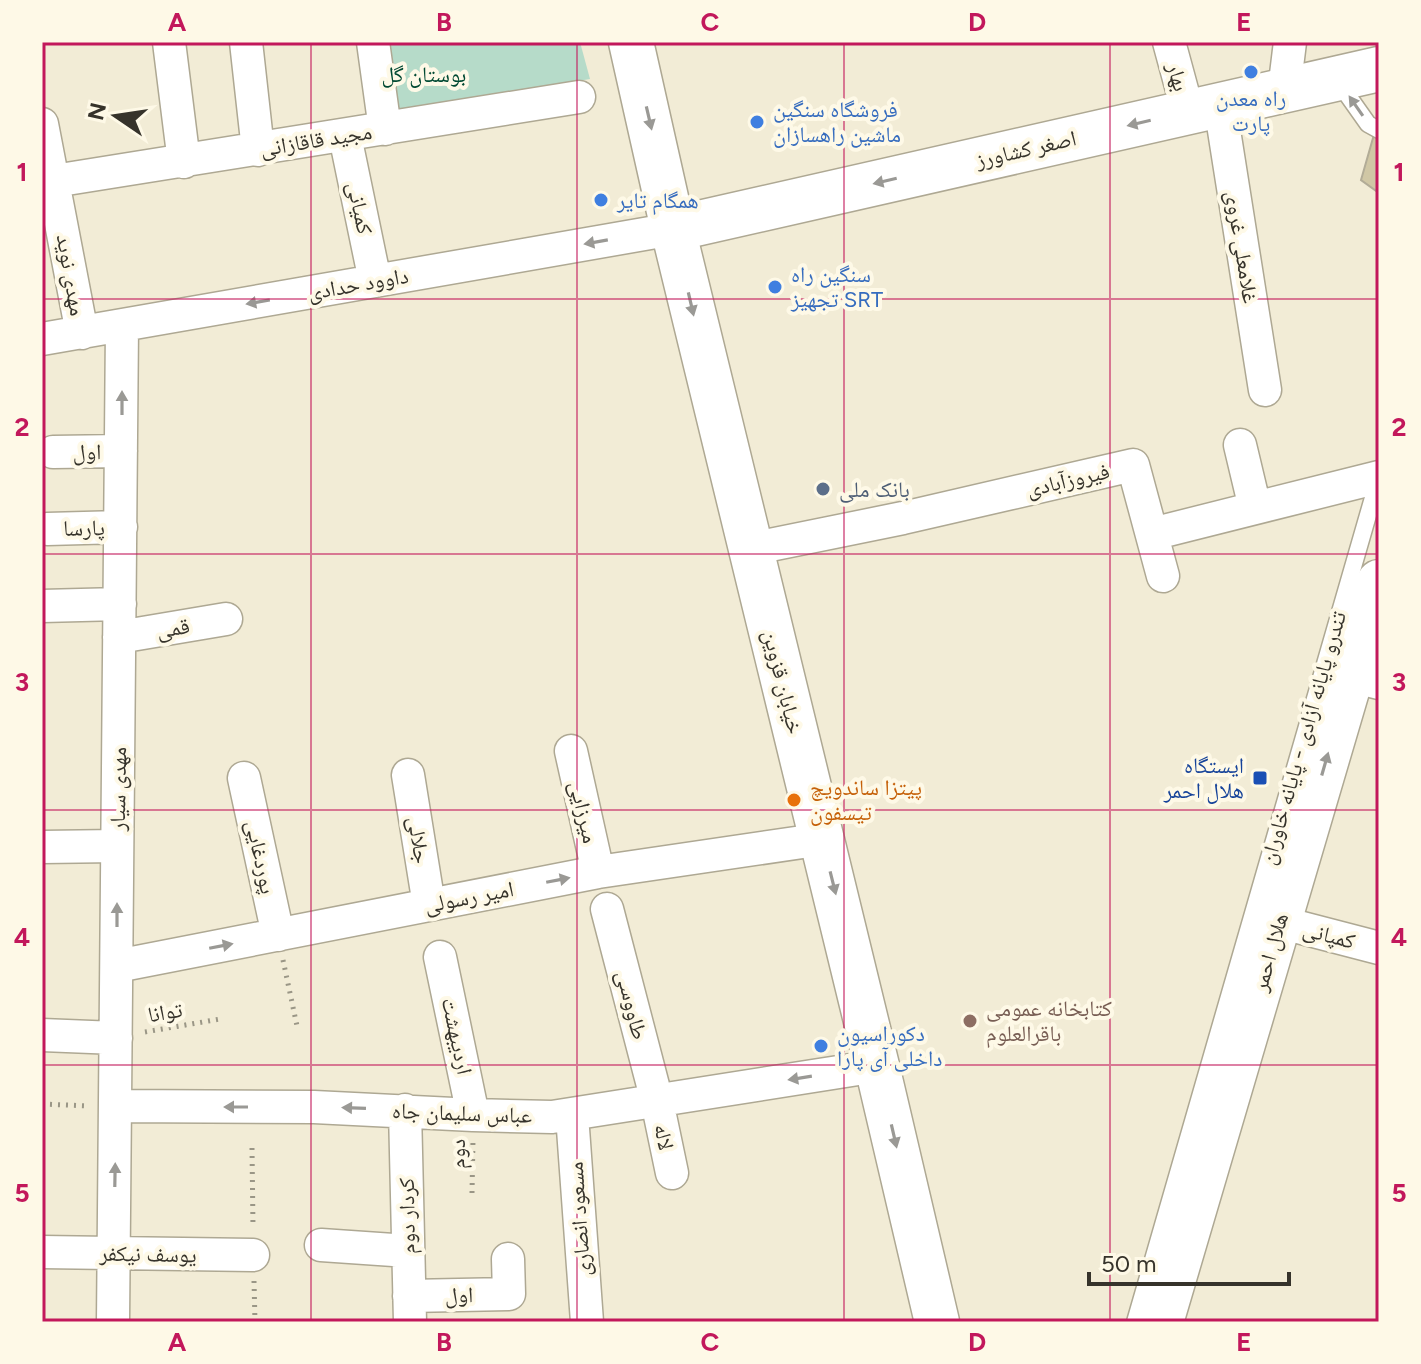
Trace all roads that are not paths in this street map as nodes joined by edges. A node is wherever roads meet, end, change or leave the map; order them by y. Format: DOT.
graph roads {
  1 [pos="169,42"];
  2 [pos="246,42"];
  3 [pos="373,42"];
  4 [pos="631,42"];
  5 [pos="1169,42"];
  6 [pos="1290,42"];
  7 [pos="1379,69"];
  8 [pos="1336,79"];
  9 [pos="1284,91"];
  10 [pos="579,97"];
  11 [pos="1204,109"];
  12 [pos="42,124"];
  13 [pos="385,129"];
  14 [pos="1379,130"];
  15 [pos="345,136"];
  16 [pos="258,150"];
  17 [pos="184,162"];
  18 [pos="54,181"];
  19 [pos="673,229"];
  20 [pos="375,281"];
  21 [pos="122,326"];
  22 [pos="82,333"];
  23 [pos="42,339"];
  24 [pos="1265,390"];
  25 [pos="1240,445"];
  26 [pos="121,451"];
  27 [pos="53,452"];
  28 [pos="1379,477"];
  29 [pos="1255,508"];
  30 [pos="121,527"];
  31 [pos="47,529"];
  32 [pos="1152,534"];
  33 [pos="750,549"];
  34 [pos="1163,576"];
  35 [pos="1379,583"];
  36 [pos="120,604"];
  37 [pos="42,606"];
  38 [pos="226,619"];
  39 [pos="119,637"];
  40 [pos="1365,679"];
  41 [pos="571,751"];
  42 [pos="408,775"];
  43 [pos="244,778"];
  44 [pos="823,839"];
  45 [pos="117,846"];
  46 [pos="42,847"];
  47 [pos="598,872"];
  48 [pos="429,905"];
  49 [pos="607,909"];
  50 [pos="1279,922"];
  51 [pos="278,935"];
  52 [pos="1379,948"];
  53 [pos="440,957"];
  54 [pos="117,966"];
  55 [pos="42,1035"];
  56 [pos="116,1038"];
  57 [pos="877,1066"];
  58 [pos="657,1101"];
  59 [pos="115,1106"];
  60 [pos="405,1110"];
  61 [pos="473,1115"];
  62 [pos="572,1115"];
  63 [pos="672,1173"];
  64 [pos="321,1245"];
  65 [pos="408,1251"];
  66 [pos="42,1252"];
  67 [pos="114,1253"];
  68 [pos="253,1255"];
  69 [pos="508,1259"];
  70 [pos="410,1309"];
  71 [pos="113,1322"];
  72 [pos="587,1322"];
  73 [pos="937,1322"];
  74 [pos="1135,1322"];
  75 [pos="1161,1322"];
  1 -- 17 [label="street"];
  2 -- 16 [label="street"];
  3 -- 13 [label="street"];
  4 -- 19 [label="main road, خیابان قزوین, one-way"];
  5 -- 11 [label="street, بهار"];
  6 -- 9 [label="street"];
  7 -- 8 [label="main road, اصغر کشاورز"];
  8 -- 9 [label="main road, اصغر کشاورز"];
  14 -- 8 [label="lane, one-way"];
  9 -- 11 [label="main road, اصغر کشاورز"];
  10 -- 13 [label="street, مجید قاقازانی"];
  11 -- 19 [label="main road, اصغر کشاورز, one-way"];
  11 -- 24 [label="street, غلامعلی غروی"];
  12 -- 18 [label="street, مهدی نوید"];
  13 -- 15 [label="street, مجید قاقازانی"];
  15 -- 16 [label="street, مجید قاقازانی"];
  15 -- 20 [label="street, کمیانی"];
  16 -- 17 [label="street, مجید قاقازانی"];
  17 -- 18 [label="street, مجید قاقازانی"];
  18 -- 22 [label="street, مهدی نوید"];
  19 -- 20 [label="street, داوود حدادی, one-way"];
  19 -- 33 [label="main road, خیابان قزوین, one-way"];
  20 -- 21 [label="street, داوود حدادی, one-way"];
  21 -- 22 [label="street, داوود حدادی"];
  26 -- 21 [label="street, مهدی سیار, one-way"];
  22 -- 23 [label="street, داوود حدادی"];
  25 -- 29 [label="street"];
  26 -- 27 [label="street, اول"];
  26 -- 30 [label="street, مهدی سیار"];
  28 -- 29 [label="street"];
  28 -- 74 [label="lane, تندرو پایانه آزادی - پایانه خاوران"];
  29 -- 32 [label="street"];
  30 -- 31 [label="street, پارسا"];
  30 -- 36 [label="street, مهدی سیار"];
  32 -- 33 [label="street, فیروزآبادی"];
  32 -- 34 [label="street"];
  33 -- 44 [label="main road, خیابان قزوین"];
  35 -- 40 [label="main road, هلال احمر"];
  36 -- 37 [label="street"];
  36 -- 39 [label="street, مهدی سیار"];
  38 -- 39 [label="street, قمی"];
  39 -- 45 [label="street, مهدی سیار"];
  50 -- 40 [label="main road, هلال احمر, one-way"];
  41 -- 47 [label="street, میرزایی"];
  42 -- 48 [label="street, جلالی"];
  43 -- 51 [label="street, پوردغایی"];
  44 -- 47 [label="street, امیر رسولی"];
  44 -- 57 [label="main road, خیابان قزوین, one-way"];
  45 -- 46 [label="street"];
  54 -- 45 [label="street, مهدی سیار, one-way"];
  48 -- 47 [label="street, امیر رسولی, one-way"];
  48 -- 51 [label="street, امیر رسولی"];
  49 -- 58 [label="street, طاووسی"];
  50 -- 52 [label="street, کمپانی"];
  50 -- 75 [label="main road, هلال احمر"];
  54 -- 51 [label="street, امیر رسولی, one-way"];
  53 -- 61 [label="street, اردیبهشت"];
  54 -- 56 [label="street, مهدی سیار"];
  55 -- 56 [label="street"];
  56 -- 59 [label="street, مهدی سیار"];
  57 -- 58 [label="street, عباس سلیمان جاه, one-way"];
  57 -- 73 [label="main road, خیابان قزوین, one-way"];
  58 -- 62 [label="street, عباس سلیمان جاه"];
  58 -- 63 [label="street, لاله"];
  60 -- 59 [label="street, عباس سلیمان جاه, one-way"];
  67 -- 59 [label="street, مهدی سیار, one-way"];
  60 -- 61 [label="street, عباس سلیمان جاه"];
  60 -- 65 [label="street, کردار دوم"];
  61 -- 62 [label="street, عباس سلیمان جاه"];
  62 -- 72 [label="street, مسعود انصاری"];
  64 -- 65 [label="street"];
  65 -- 70 [label="street, کردار دوم"];
  66 -- 67 [label="street, یوسف نیکفر"];
  67 -- 68 [label="street, یوسف نیکفر"];
  67 -- 71 [label="street, مهدی سیار"];
  69 -- 70 [label="street, اول"];
}
